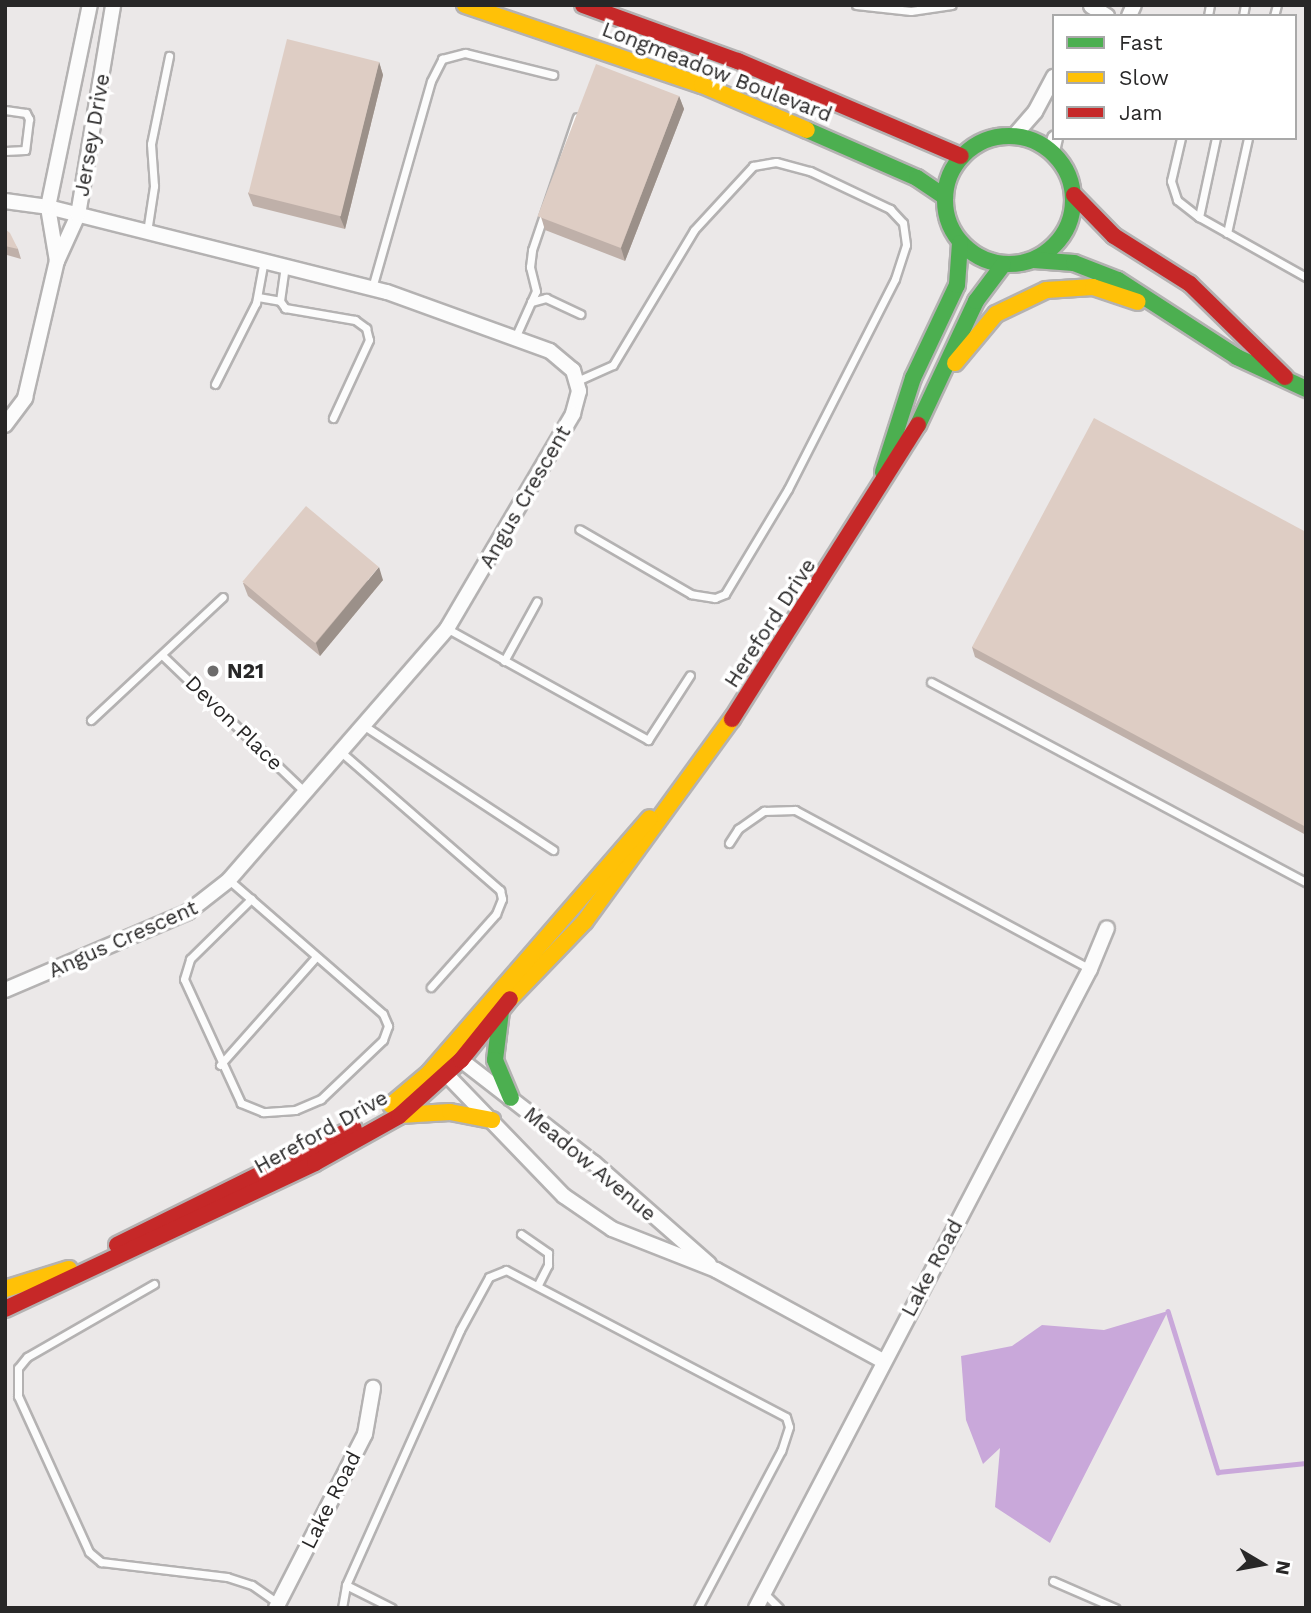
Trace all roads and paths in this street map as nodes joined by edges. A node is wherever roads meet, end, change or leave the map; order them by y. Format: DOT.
graph roads {
  1 [pos="90,5"];
  2 [pos="114,5"];
  3 [pos="465,5"];
  4 [pos="583,5"];
  5 [pos="856,5"];
  6 [pos="952,5"];
  7 [pos="169,56"];
  8 [pos="553,75"];
  9 [pos="1052,81"];
  10 [pos="582,103"];
  11 [pos="5,110"];
  12 [pos="1014,136"];
  13 [pos="1181,140"];
  14 [pos="1216,140"];
  15 [pos="1248,140"];
  16 [pos="1053,145"];
  17 [pos="5,151"];
  18 [pos="961,156"];
  19 [pos="1074,195"];
  20 [pos="945,197"];
  21 [pos="5,201"];
  22 [pos="48,207"];
  23 [pos="78,215"];
  24 [pos="1199,217"];
  25 [pos="147,232"];
  26 [pos="1227,233"];
  27 [pos="960,243"];
  28 [pos="264,260"];
  29 [pos="1034,260"];
  30 [pos="57,261"];
  31 [pos="285,265"];
  32 [pos="1003,265"];
  33 [pos="1306,277"];
  34 [pos="372,288"];
  35 [pos="258,298"];
  36 [pos="280,301"];
  37 [pos="531,302"];
  38 [pos="580,314"];
  39 [pos="1183,323"];
  40 [pos="515,338"];
  41 [pos="1286,377"];
  42 [pos="577,381"];
  43 [pos="941,382"];
  44 [pos="215,384"];
  45 [pos="1306,389"];
  46 [pos="333,418"];
  47 [pos="5,425"];
  48 [pos="877,494"];
  49 [pos="579,529"];
  50 [pos="223,597"];
  51 [pos="537,601"];
  52 [pos="447,629"];
  53 [pos="162,654"];
  54 [pos="504,661"];
  55 [pos="690,675"];
  56 [pos="931,682"];
  57 [pos="91,720"];
  58 [pos="366,727"];
  59 [pos="341,752"];
  60 [pos="694,771"];
  61 [pos="305,792"];
  62 [pos="729,843"];
  63 [pos="554,850"];
  64 [pos="229,880"];
  65 [pos="1306,882"];
  66 [pos="251,899"];
  67 [pos="1107,928"];
  68 [pos="316,957"];
  69 [pos="1090,969"];
  70 [pos="431,987"];
  71 [pos="5,990"];
  72 [pos="502,1007"];
  73 [pos="455,1042"];
  74 [pos="220,1065"];
  75 [pos="453,1066"];
  76 [pos="429,1073"];
  77 [pos="512,1098"];
  78 [pos="399,1115"];
  79 [pos="492,1120"];
  80 [pos="521,1234"];
  81 [pos="716,1270"];
  82 [pos="154,1284"];
  83 [pos="538,1285"];
  84 [pos="5,1289"];
  85 [pos="5,1309"];
  86 [pos="883,1361"];
  87 [pos="373,1388"];
  88 [pos="1053,1581"];
  89 [pos="346,1585"];
  90 [pos="764,1592"];
  91 [pos="277,1605"];
  92 [pos="342,1608"];
  93 [pos="392,1608"];
  94 [pos="698,1608"];
  95 [pos="756,1608"];
  96 [pos="779,1608"];
  97 [pos="1115,1608"];
  1 -- 22 [label="street, Jersey Drive"];
  2 -- 23 [label="street, Jersey Drive"];
  3 -- 20 [label="street, Longmeadow Boulevard"];
  4 -- 18 [label="street, Longmeadow Boulevard"];
  5 -- 6 [label="lane"];
  7 -- 25 [label="lane"];
  8 -- 34 [label="lane"];
  9 -- 12 [label="street"];
  10 -- 37 [label="lane"];
  11 -- 17 [label="lane"];
  12 -- 16 [label="street"];
  12 -- 18 [label="street"];
  13 -- 24 [label="lane"];
  14 -- 24 [label="lane"];
  15 -- 26 [label="lane"];
  16 -- 19 [label="street"];
  18 -- 20 [label="street"];
  19 -- 29 [label="street"];
  19 -- 41 [label="street"];
  20 -- 27 [label="street"];
  21 -- 22 [label="street"];
  22 -- 23 [label="street"];
  22 -- 30 [label="street, Jersey Drive"];
  23 -- 25 [label="street"];
  23 -- 30 [label="street, Jersey Drive"];
  24 -- 26 [label="lane"];
  25 -- 28 [label="street"];
  26 -- 33 [label="lane"];
  27 -- 32 [label="street"];
  27 -- 48 [label="street, Hereford Drive"];
  28 -- 31 [label="street"];
  28 -- 35 [label="lane"];
  29 -- 32 [label="street"];
  29 -- 39 [label="street"];
  30 -- 47 [label="street, Jersey Drive"];
  31 -- 34 [label="street"];
  31 -- 36 [label="lane"];
  32 -- 43 [label="street, Hereford Drive"];
  34 -- 40 [label="street"];
  35 -- 36 [label="lane"];
  35 -- 44 [label="lane"];
  36 -- 46 [label="lane"];
  37 -- 38 [label="lane"];
  37 -- 40 [label="lane"];
  39 -- 41 [label="street"];
  39 -- 43 [label="street"];
  40 -- 42 [label="street"];
  41 -- 45 [label="street"];
  42 -- 49 [label="lane"];
  42 -- 52 [label="street, Angus Crescent"];
  43 -- 48 [label="street, Hereford Drive"];
  48 -- 60 [label="street, Hereford Drive"];
  50 -- 53 [label="lane"];
  51 -- 54 [label="lane"];
  52 -- 54 [label="lane"];
  52 -- 58 [label="street, Angus Crescent"];
  53 -- 57 [label="lane"];
  53 -- 61 [label="lane, Devon Place"];
  54 -- 55 [label="lane"];
  56 -- 65 [label="lane"];
  58 -- 59 [label="street, Angus Crescent"];
  58 -- 63 [label="lane"];
  59 -- 61 [label="street, Angus Crescent"];
  59 -- 70 [label="lane"];
  60 -- 72 [label="street, Hereford Drive"];
  60 -- 73 [label="street, Hereford Drive"];
  61 -- 64 [label="street, Angus Crescent"];
  62 -- 69 [label="lane"];
  64 -- 66 [label="lane"];
  64 -- 71 [label="street, Angus Crescent"];
  66 -- 68 [label="lane"];
  66 -- 74 [label="lane"];
  67 -- 69 [label="street, Lake Road"];
  68 -- 74 [label="lane"];
  68 -- 74 [label="lane"];
  69 -- 86 [label="street, Lake Road"];
  72 -- 75 [label="street, Hereford Drive"];
  72 -- 77 [label="street"];
  73 -- 75 [label="street"];
  73 -- 76 [label="street, Hereford Drive"];
  75 -- 76 [label="street"];
  75 -- 77 [label="street, Meadow Avenue"];
  75 -- 78 [label="street, Hereford Drive"];
  75 -- 79 [label="street, Meadow Avenue"];
  76 -- 84 [label="street, Hereford Drive"];
  77 -- 81 [label="street, Meadow Avenue"];
  78 -- 79 [label="street"];
  78 -- 85 [label="street, Hereford Drive"];
  79 -- 81 [label="street, Meadow Avenue"];
  80 -- 83 [label="lane"];
  81 -- 86 [label="street, Meadow Avenue"];
  82 -- 91 [label="lane"];
  83 -- 89 [label="lane"];
  83 -- 94 [label="lane"];
  86 -- 90 [label="street, Lake Road"];
  87 -- 91 [label="street, Lake Road"];
  88 -- 97 [label="lane"];
  89 -- 92 [label="lane"];
  89 -- 93 [label="lane"];
  90 -- 95 [label="street, Lake Road"];
  90 -- 96 [label="lane"];
}
